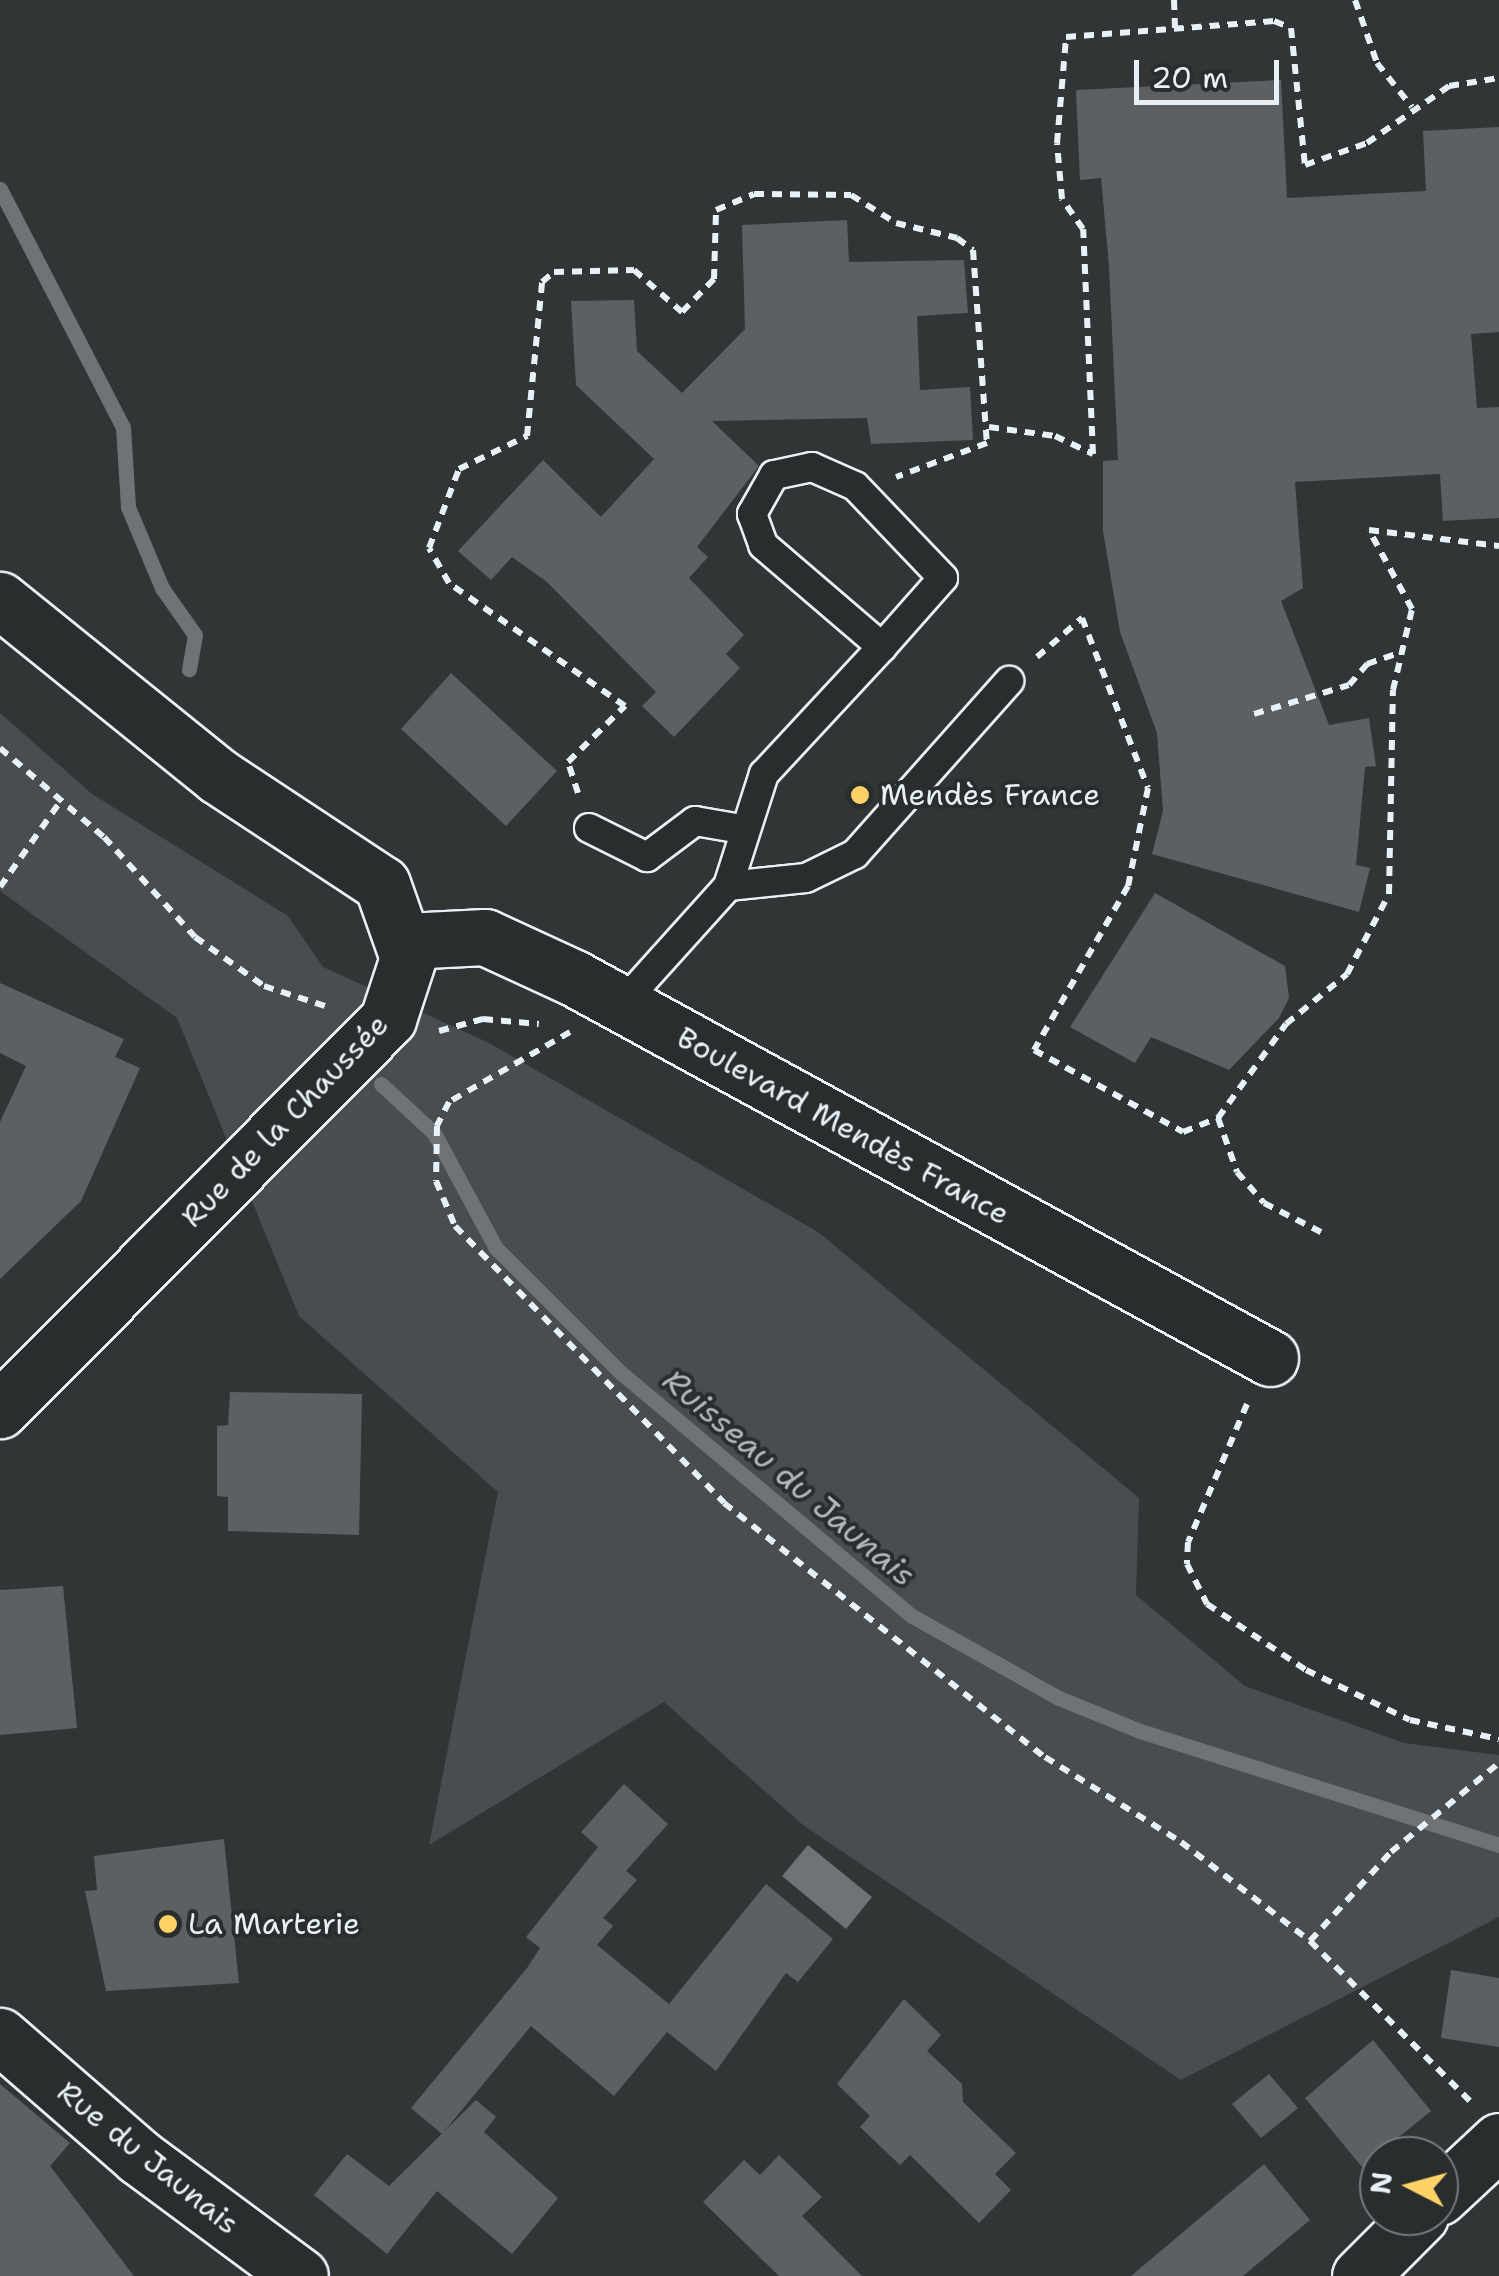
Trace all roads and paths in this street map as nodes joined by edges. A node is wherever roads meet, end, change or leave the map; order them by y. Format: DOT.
graph roads {
  1 [pos="1174,0"];
  2 [pos="1355,0"];
  3 [pos="1175,28"];
  4 [pos="1499,78"];
  5 [pos="1412,108"];
  6 [pos="989,427"];
  7 [pos="863,494"];
  8 [pos="1499,546"];
  9 [pos="0,600"];
  10 [pos="882,647"];
  11 [pos="1402,652"];
  12 [pos="1009,681"];
  13 [pos="1254,714"];
  14 [pos="0,748"];
  15 [pos="62,800"];
  16 [pos="589,828"];
  17 [pos="742,828"];
  18 [pos="728,886"];
  19 [pos="0,887"];
  20 [pos="406,941"];
  21 [pos="613,1001"];
  22 [pos="376,1030"];
  23 [pos="565,1036"];
  24 [pos="1218,1118"];
  25 [pos="1323,1233"];
  26 [pos="1270,1358"];
  27 [pos="0,1410"];
  28 [pos="1499,1739"];
  29 [pos="1499,1763"];
  30 [pos="1310,1941"];
  31 [pos="0,2036"];
  32 [pos="1491,2128"];
  33 [pos="1459,2170"];
  34 [pos="1400,2236"];
  35 [pos="300,2276"];
  36 [pos="1360,2276"];
  1 -- 3 [label="path"];
  2 -- 5 [label="path"];
  3 -- 5 [label="path"];
  3 -- 6 [label="path"];
  4 -- 5 [label="path"];
  6 -- 7 [label="path"];
  6 -- 16 [label="path"];
  7 -- 10 [label="lane"];
  7 -- 10 [label="lane"];
  8 -- 11 [label="path"];
  9 -- 20 [label="street, Rue de la Chaussée"];
  10 -- 17 [label="lane"];
  11 -- 13 [label="path"];
  11 -- 24 [label="path"];
  12 -- 18 [label="lane"];
  12 -- 24 [label="path"];
  14 -- 15 [label="path"];
  15 -- 19 [label="path"];
  15 -- 22 [label="path"];
  16 -- 17 [label="lane"];
  17 -- 18 [label="lane"];
  18 -- 21 [label="lane"];
  20 -- 21 [label="street, Boulevard Mendès France"];
  20 -- 22 [label="street, Rue de la Chaussée"];
  21 -- 23 [label="path"];
  21 -- 26 [label="street, Boulevard Mendès France"];
  22 -- 23 [label="path"];
  22 -- 27 [label="street, Rue de la Chaussée"];
  23 -- 30 [label="path"];
  24 -- 25 [label="path"];
  26 -- 28 [label="path"];
  29 -- 30 [label="path"];
  30 -- 32 [label="path"];
  31 -- 35 [label="street, Rue du Jaunais"];
  32 -- 33 [label="street"];
  34 -- 36 [label="street"];
}
